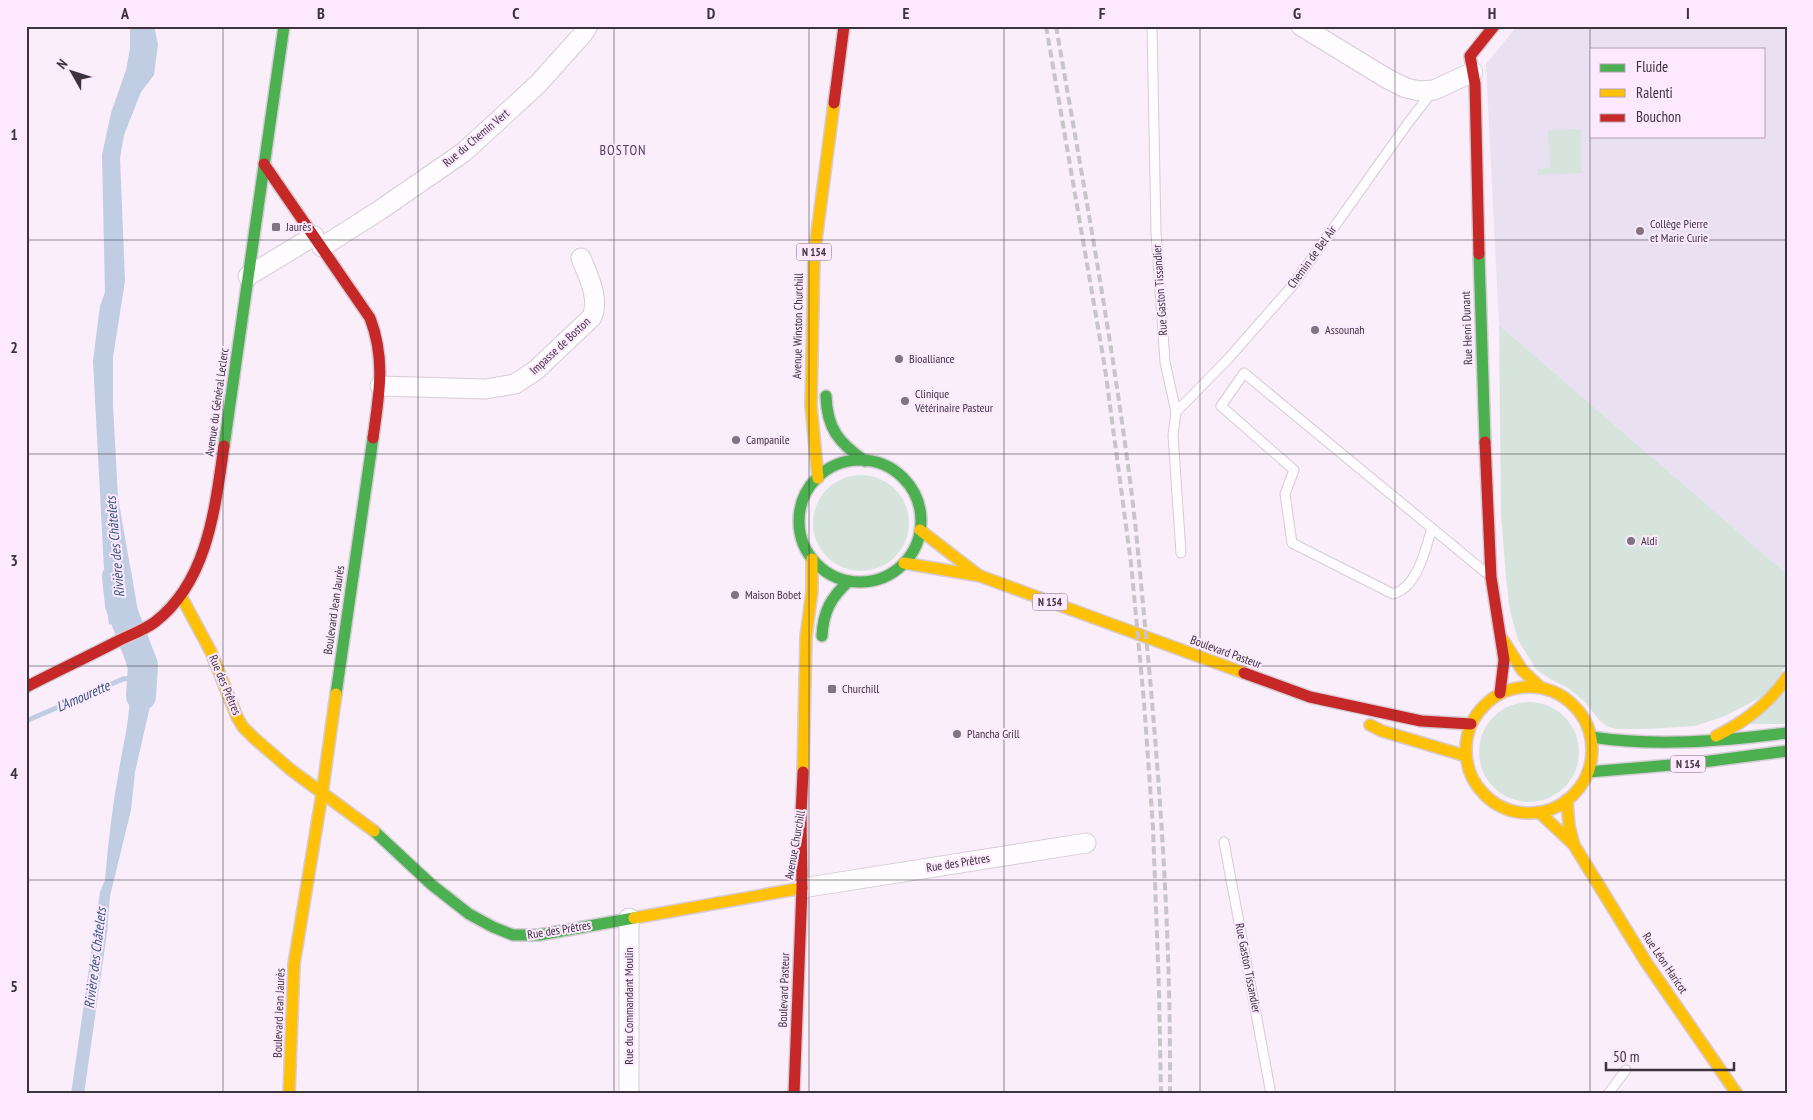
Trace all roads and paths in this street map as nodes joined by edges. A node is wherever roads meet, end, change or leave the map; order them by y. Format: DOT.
graph roads {
  1 [pos="284,26"];
  2 [pos="588,26"];
  3 [pos="844,26"];
  4 [pos="1152,26"];
  5 [pos="1300,26"];
  6 [pos="1487,29"];
  7 [pos="1472,72"];
  8 [pos="1434,90"];
  9 [pos="264,164"];
  10 [pos="318,241"];
  11 [pos="581,258"];
  12 [pos="248,276"];
  13 [pos="826,384"];
  14 [pos="380,386"];
  15 [pos="1176,412"];
  16 [pos="865,461"];
  17 [pos="818,478"];
  18 [pos="1432,528"];
  19 [pos="920,530"];
  20 [pos="1181,553"];
  21 [pos="812,559"];
  22 [pos="904,563"];
  23 [pos="980,576"];
  24 [pos="1491,577"];
  25 [pos="849,581"];
  26 [pos="181,596"];
  27 [pos="1501,637"];
  28 [pos="822,650"];
  29 [pos="1787,677"];
  30 [pos="26,687"];
  31 [pos="1540,687"];
  32 [pos="1500,693"];
  33 [pos="1310,697"];
  34 [pos="1471,724"];
  35 [pos="1787,732"];
  36 [pos="1591,737"];
  37 [pos="1696,742"];
  38 [pos="1787,751"];
  39 [pos="1466,756"];
  40 [pos="1588,772"];
  41 [pos="322,794"];
  42 [pos="1567,800"];
  43 [pos="1539,812"];
  44 [pos="812,825"];
  45 [pos="1224,842"];
  46 [pos="1086,843"];
  47 [pos="1574,845"];
  48 [pos="802,888"];
  49 [pos="629,918"];
  50 [pos="1626,1070"];
  51 [pos="290,1094"];
  52 [pos="629,1094"];
  53 [pos="794,1094"];
  54 [pos="1271,1094"];
  55 [pos="1608,1094"];
  56 [pos="1737,1094"];
  1 -- 9 [label="main road, Avenue du Général Leclerc"];
  2 -- 10 [label="street, Rue du Chemin Vert"];
  3 -- 17 [label="main road, Avenue Winston Churchill / N 154"];
  4 -- 15 [label="lane, Rue Gaston Tissandier"];
  5 -- 8 [label="street"];
  6 -- 7 [label="main road, Rue Henri Dunant"];
  7 -- 8 [label="street"];
  7 -- 24 [label="main road, Rue Henri Dunant"];
  8 -- 15 [label="lane, Chemin de Bel Air"];
  9 -- 10 [label="main road, Boulevard Jean Jaurès"];
  9 -- 12 [label="main road, Avenue du Général Leclerc"];
  10 -- 12 [label="street, Rue du Chemin Vert"];
  10 -- 14 [label="main road, Boulevard Jean Jaurès"];
  11 -- 14 [label="street, Impasse de Boston"];
  12 -- 26 [label="main road, Avenue du Général Leclerc"];
  13 -- 16 [label="main road"];
  14 -- 41 [label="main road, Boulevard Jean Jaurès"];
  15 -- 20 [label="lane, Rue Gaston Tissandier"];
  16 -- 17 [label="main road"];
  16 -- 19 [label="main road"];
  17 -- 21 [label="main road"];
  18 -- 18 [label="lane"];
  18 -- 24 [label="lane"];
  19 -- 22 [label="main road"];
  19 -- 23 [label="main road, N 154"];
  21 -- 25 [label="main road"];
  21 -- 48 [label="main road, Avenue Churchill"];
  22 -- 23 [label="main road, N 154"];
  22 -- 25 [label="main road"];
  23 -- 33 [label="main road, Boulevard Pasteur / N 154"];
  24 -- 27 [label="main road, Rue Henri Dunant"];
  25 -- 28 [label="main road"];
  26 -- 30 [label="main road, Avenue du Général Leclerc"];
  26 -- 41 [label="main road, Rue des Prêtres"];
  27 -- 31 [label="main road"];
  27 -- 32 [label="main road, Rue Henri Dunant"];
  29 -- 37 [label="main road"];
  31 -- 32 [label="main road"];
  31 -- 36 [label="main road"];
  32 -- 34 [label="main road"];
  33 -- 34 [label="main road, Boulevard Pasteur / N 154"];
  33 -- 39 [label="main road, N 154"];
  34 -- 39 [label="main road"];
  35 -- 37 [label="main road, N 154"];
  36 -- 37 [label="main road, N 154"];
  36 -- 40 [label="main road"];
  38 -- 40 [label="main road, N 154"];
  39 -- 43 [label="main road"];
  40 -- 42 [label="main road"];
  41 -- 49 [label="main road, Rue des Prêtres"];
  41 -- 51 [label="main road, Boulevard Jean Jaurès"];
  42 -- 43 [label="main road"];
  42 -- 47 [label="main road, Rue Léon Haricot"];
  43 -- 47 [label="main road, Rue Léon Haricot"];
  44 -- 48 [label="main road, Avenue Churchill"];
  45 -- 54 [label="lane, Rue Gaston Tissandier"];
  46 -- 48 [label="street, Rue des Prêtres"];
  47 -- 56 [label="main road, Rue Léon Haricot"];
  48 -- 49 [label="main road, Rue des Prêtres"];
  48 -- 53 [label="main road, Boulevard Pasteur"];
  49 -- 52 [label="street, Rue du Commandant Moulin"];
  50 -- 55 [label="lane"];
}
